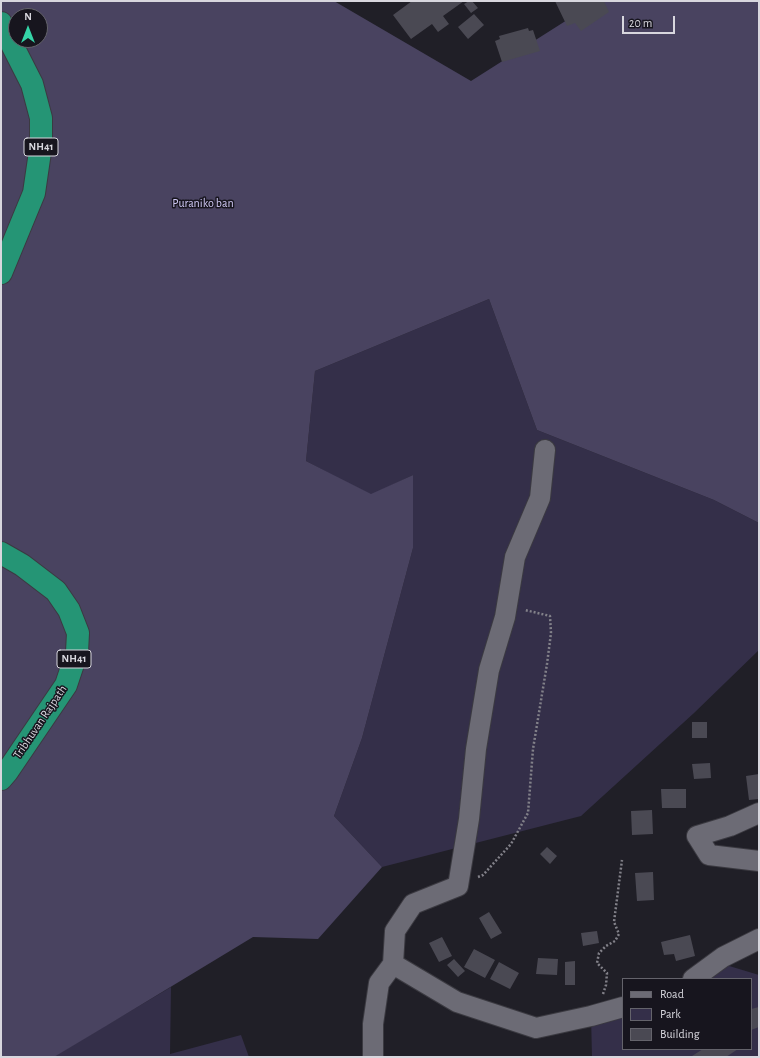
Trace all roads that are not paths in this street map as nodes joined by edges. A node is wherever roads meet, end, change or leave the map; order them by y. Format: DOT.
graph roads {
  1 [pos="1,23"];
  2 [pos="1,273"];
  3 [pos="545,450"];
  4 [pos="1,553"];
  5 [pos="1,779"];
  6 [pos="759,813"];
  7 [pos="759,861"];
  8 [pos="759,939"];
  9 [pos="393,964"];
  10 [pos="694,978"];
  11 [pos="622,1007"];
  12 [pos="372,1057"];
  1 -- 2 [label="highway, NH41"];
  3 -- 9 [label="street"];
  4 -- 5 [label="highway, Tribhuvan Rajpath / NH41"];
  6 -- 7 [label="street"];
  8 -- 10 [label="street"];
  9 -- 11 [label="street"];
  9 -- 12 [label="street"];
}
